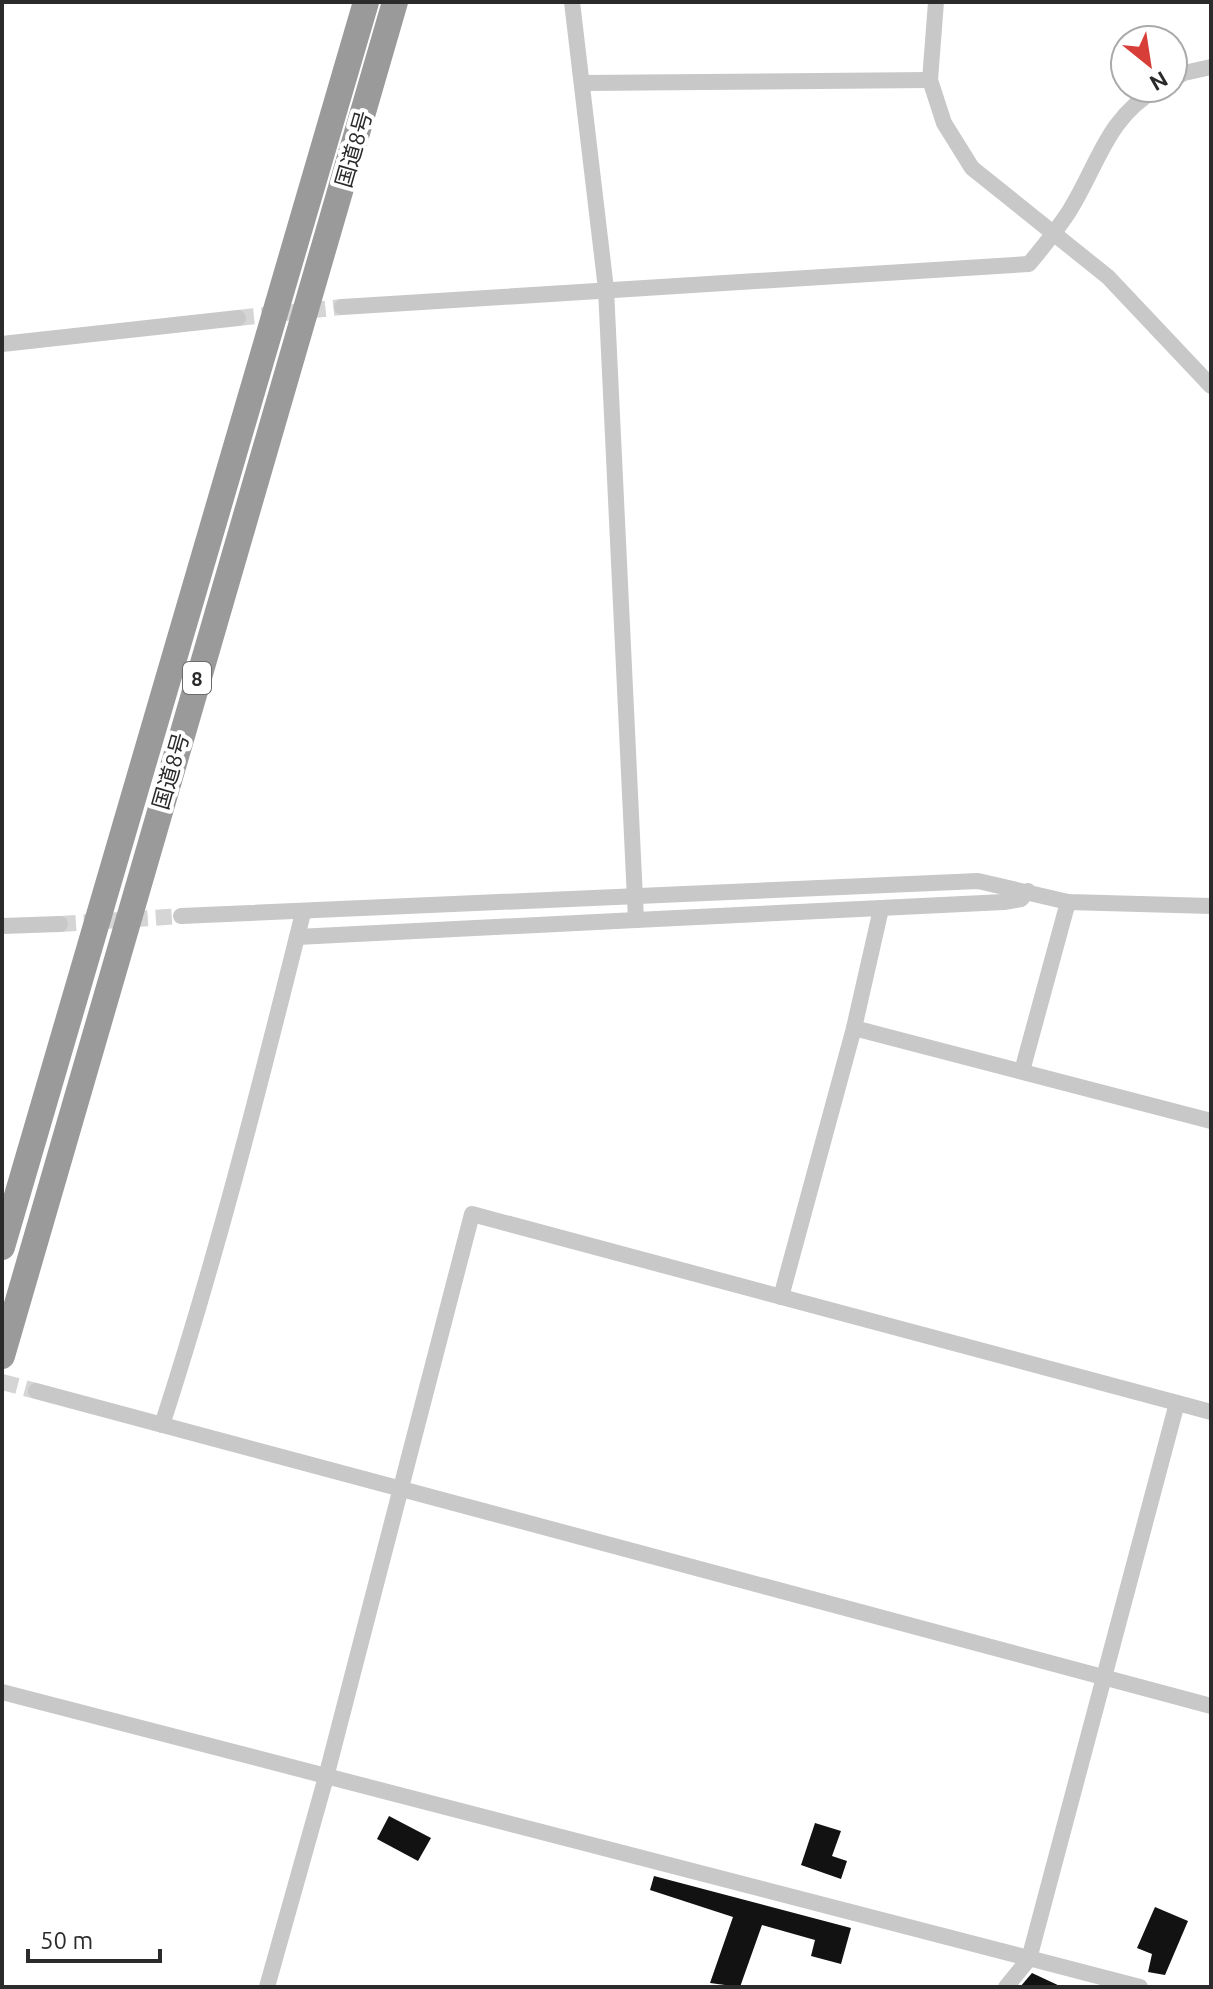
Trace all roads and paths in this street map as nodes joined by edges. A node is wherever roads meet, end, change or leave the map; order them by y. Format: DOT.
graph roads {
  1 [pos="366,2"];
  2 [pos="395,2"];
  3 [pos="572,2"];
  4 [pos="936,2"];
  5 [pos="1211,67"];
  6 [pos="1189,72"];
  7 [pos="930,80"];
  8 [pos="583,83"];
  9 [pos="1132,104"];
  10 [pos="1055,233"];
  11 [pos="606,289"];
  12 [pos="342,307"];
  13 [pos="238,318"];
  14 [pos="2,344"];
  15 [pos="1211,386"];
  16 [pos="1028,891"];
  17 [pos="636,897"];
  18 [pos="1068,902"];
  19 [pos="1211,906"];
  20 [pos="881,909"];
  21 [pos="303,913"];
  22 [pos="181,916"];
  23 [pos="636,920"];
  24 [pos="60,924"];
  25 [pos="2,926"];
  26 [pos="297,937"];
  27 [pos="854,1028"];
  28 [pos="1022,1071"];
  29 [pos="1211,1121"];
  30 [pos="2,1247"];
  31 [pos="781,1297"];
  32 [pos="2,1356"];
  33 [pos="36,1391"];
  34 [pos="1177,1403"];
  35 [pos="1211,1412"];
  36 [pos="162,1425"];
  37 [pos="399,1491"];
  38 [pos="1105,1679"];
  39 [pos="2,1692"];
  40 [pos="1211,1706"];
  41 [pos="326,1777"];
  42 [pos="1029,1959"];
  43 [pos="267,1987"];
  44 [pos="1006,1987"];
  45 [pos="1140,1987"];
  1 -- 30 [label="highway, 国道8号 / 8"];
  2 -- 32 [label="highway, 国道8号 / 8"];
  3 -- 8 [label="street"];
  4 -- 7 [label="street"];
  5 -- 6 [label="street"];
  7 -- 8 [label="street"];
  7 -- 10 [label="street"];
  8 -- 11 [label="street"];
  9 -- 10 [label="street"];
  10 -- 11 [label="street"];
  10 -- 15 [label="street"];
  11 -- 12 [label="street"];
  11 -- 17 [label="street"];
  13 -- 14 [label="street"];
  16 -- 17 [label="street"];
  16 -- 18 [label="street"];
  16 -- 20 [label="street"];
  17 -- 21 [label="street"];
  17 -- 23 [label="street"];
  18 -- 19 [label="street"];
  18 -- 28 [label="street"];
  20 -- 23 [label="street"];
  20 -- 27 [label="street"];
  21 -- 22 [label="street"];
  21 -- 26 [label="street"];
  23 -- 26 [label="street"];
  24 -- 25 [label="street"];
  26 -- 36 [label="street"];
  27 -- 28 [label="street"];
  27 -- 31 [label="street"];
  28 -- 29 [label="street"];
  31 -- 34 [label="street"];
  31 -- 37 [label="street"];
  33 -- 36 [label="street"];
  34 -- 35 [label="street"];
  34 -- 38 [label="street"];
  36 -- 37 [label="street"];
  37 -- 38 [label="street"];
  37 -- 41 [label="street"];
  38 -- 40 [label="street"];
  38 -- 42 [label="street"];
  39 -- 41 [label="street"];
  41 -- 42 [label="street"];
  41 -- 43 [label="street"];
  42 -- 44 [label="street"];
  42 -- 45 [label="street"];
}
